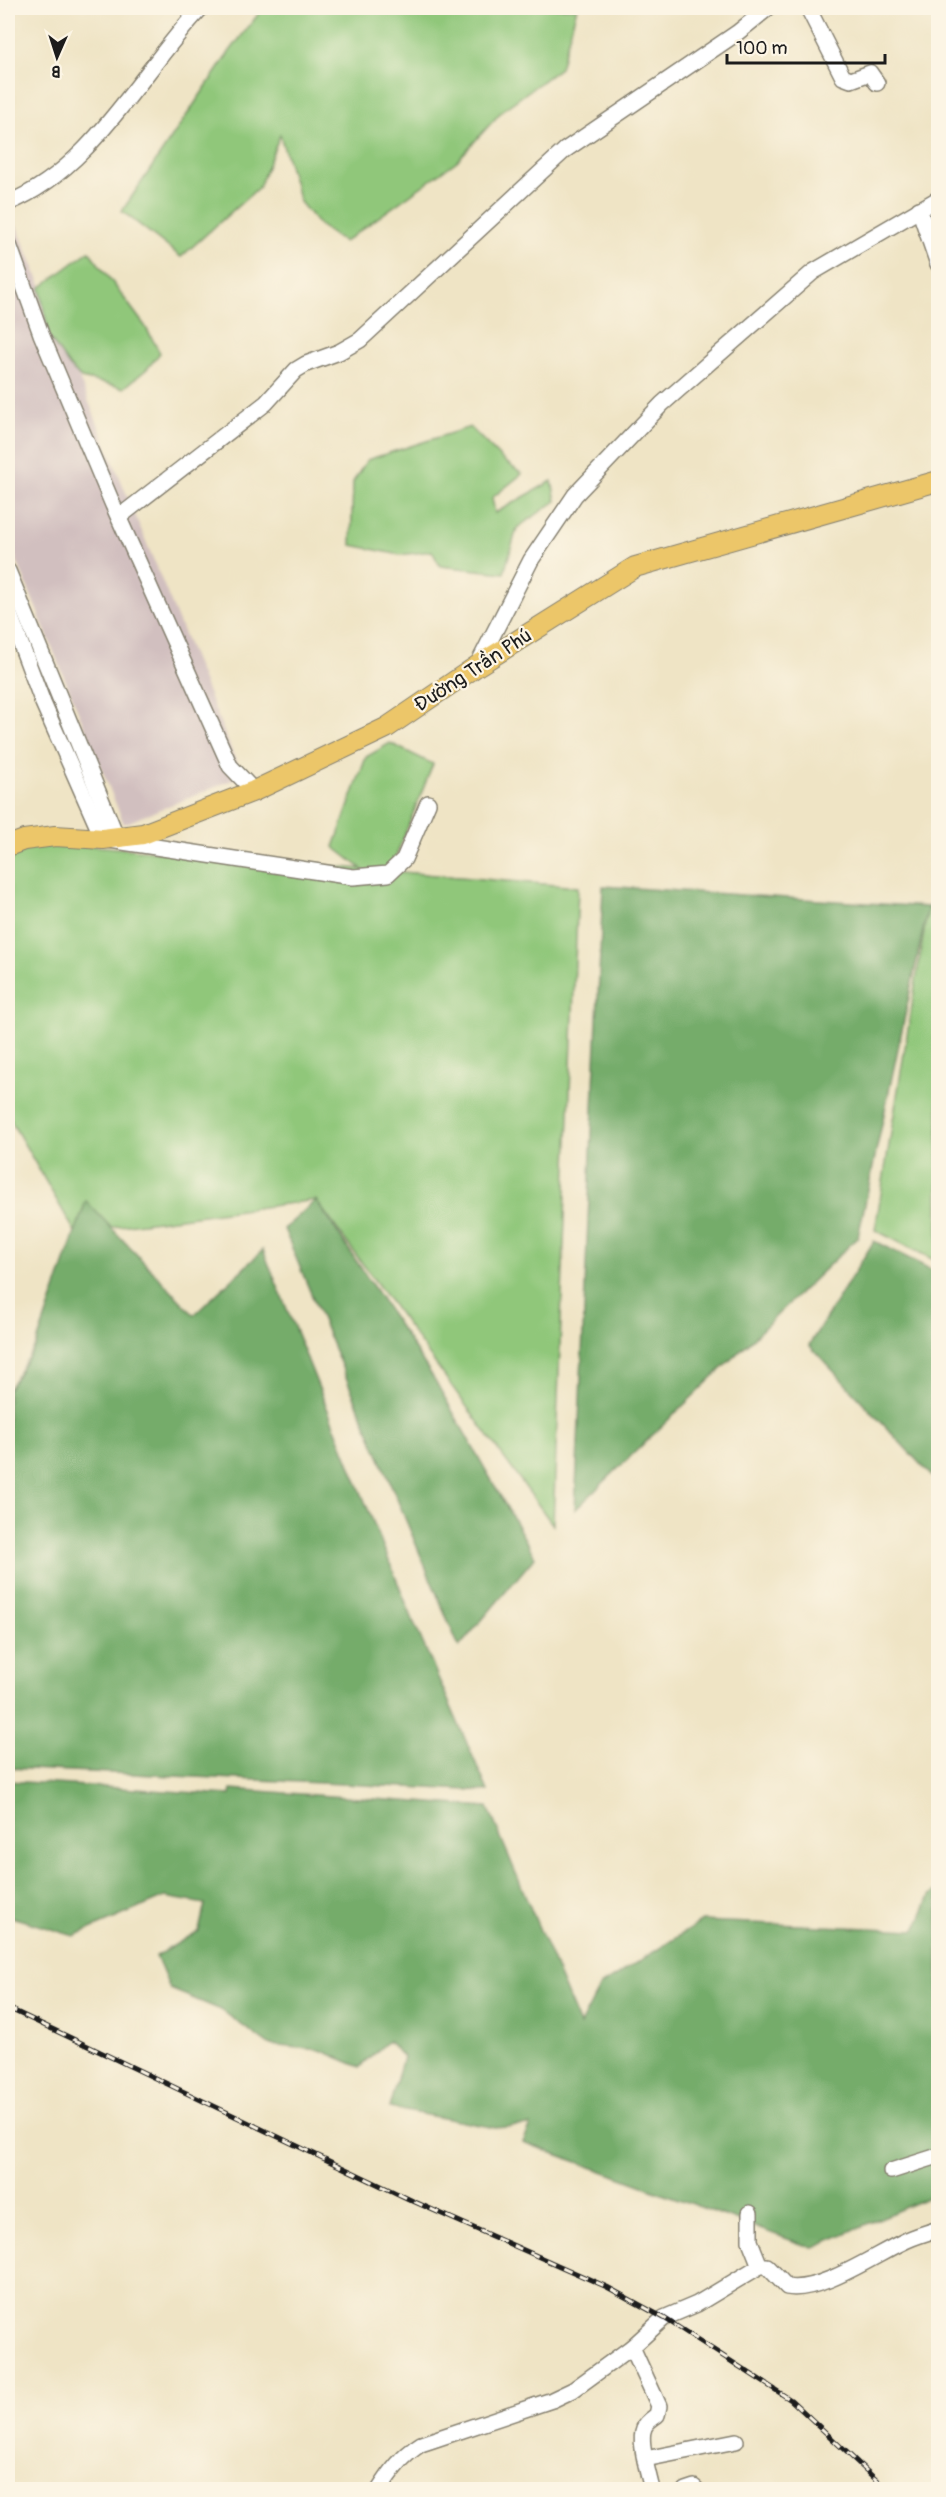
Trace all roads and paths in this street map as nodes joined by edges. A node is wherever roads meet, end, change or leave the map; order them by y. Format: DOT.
graph roads {
  1 [pos="201,8"];
  2 [pos="768,8"];
  3 [pos="808,8"];
  4 [pos="877,83"];
  5 [pos="939,200"];
  6 [pos="8,203"];
  7 [pos="919,209"];
  8 [pos="8,242"];
  9 [pos="939,264"];
  10 [pos="939,481"];
  11 [pos="119,516"];
  12 [pos="8,571"];
  13 [pos="8,610"];
  14 [pos="477,666"];
  15 [pos="254,791"];
  16 [pos="429,803"];
  17 [pos="110,838"];
  18 [pos="8,846"];
  19 [pos="939,2156"];
  20 [pos="891,2171"];
  21 [pos="750,2213"];
  22 [pos="939,2229"];
  23 [pos="760,2266"];
  24 [pos="632,2347"];
  25 [pos="736,2441"];
  26 [pos="645,2459"];
  27 [pos="379,2490"];
  28 [pos="652,2490"];
  29 [pos="685,2490"];
  30 [pos="696,2490"];
  1 -- 6 [label="street"];
  2 -- 11 [label="street"];
  3 -- 4 [label="street"];
  5 -- 7 [label="street"];
  7 -- 9 [label="street"];
  7 -- 14 [label="street"];
  8 -- 11 [label="street"];
  10 -- 14 [label="main road, Đường Trần Phú"];
  11 -- 15 [label="street"];
  12 -- 17 [label="street"];
  13 -- 17 [label="street"];
  14 -- 15 [label="main road, Đường Trần Phú"];
  15 -- 17 [label="main road, Đường Trần Phú"];
  16 -- 17 [label="street"];
  17 -- 18 [label="main road, Đường Trần Phú"];
  19 -- 20 [label="street"];
  21 -- 23 [label="street"];
  22 -- 23 [label="street"];
  23 -- 24 [label="street"];
  24 -- 26 [label="street"];
  24 -- 27 [label="street"];
  25 -- 26 [label="street"];
  26 -- 28 [label="street"];
  29 -- 30 [label="street"];
}
